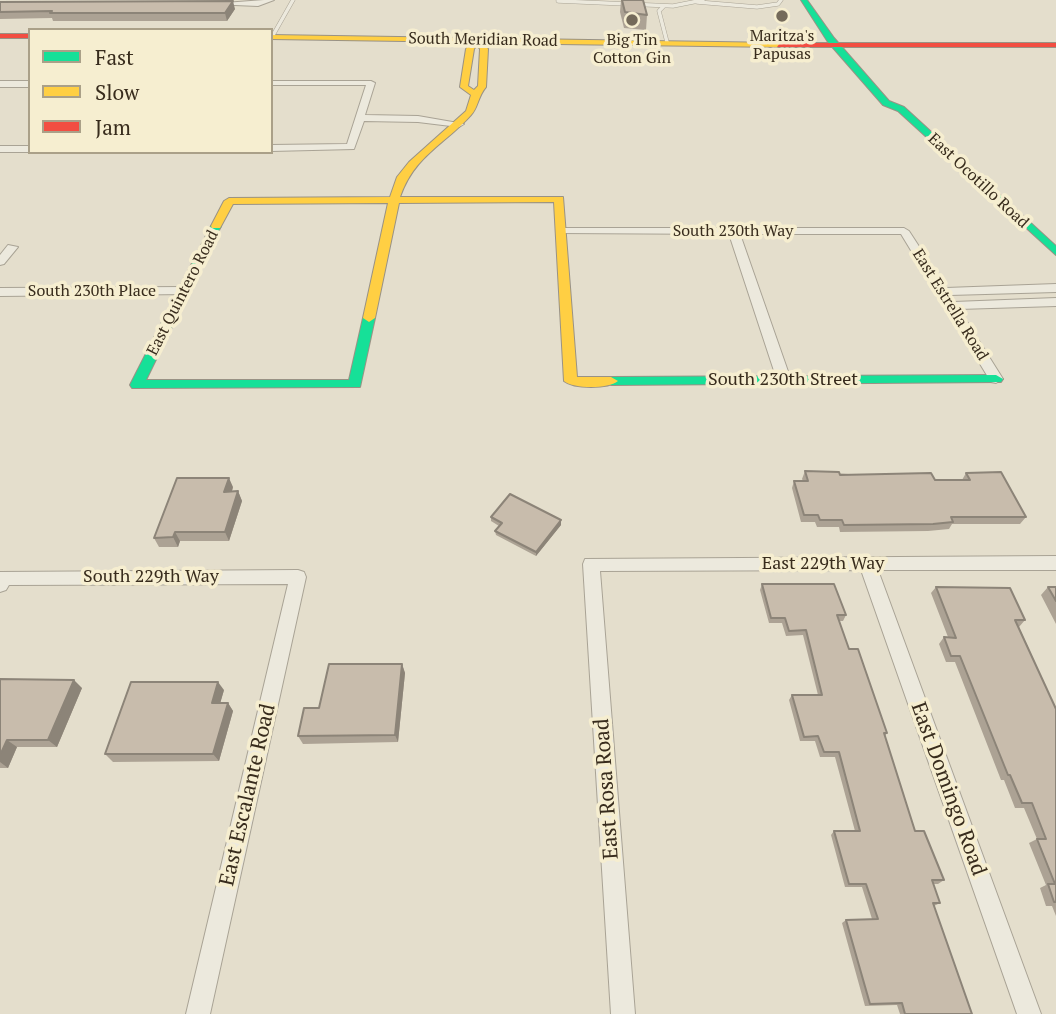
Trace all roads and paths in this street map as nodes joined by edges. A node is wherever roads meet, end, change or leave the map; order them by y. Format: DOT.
graph roads {
  1 [pos="293,0"];
  2 [pos="703,0"];
  3 [pos="781,0"];
  4 [pos="804,0"];
  5 [pos="816,0"];
  6 [pos="269,1"];
  7 [pos="558,1"];
  8 [pos="697,2"];
  9 [pos="208,4"];
  10 [pos="664,6"];
  11 [pos="273,35"];
  12 [pos="0,36"];
  13 [pos="28,36"];
  14 [pos="273,37"];
  15 [pos="1056,38"];
  16 [pos="477,40"];
  17 [pos="667,42"];
  18 [pos="842,42"];
  19 [pos="1056,45"];
  20 [pos="273,83"];
  21 [pos="0,84"];
  22 [pos="28,84"];
  23 [pos="360,118"];
  24 [pos="459,124"];
  25 [pos="273,148"];
  26 [pos="0,149"];
  27 [pos="28,149"];
  28 [pos="394,200"];
  29 [pos="563,231"];
  30 [pos="733,231"];
  31 [pos="904,231"];
  32 [pos="6,247"];
  33 [pos="1056,253"];
  34 [pos="0,262"];
  35 [pos="1056,288"];
  36 [pos="184,291"];
  37 [pos="0,292"];
  38 [pos="942,292"];
  39 [pos="1056,302"];
  40 [pos="951,306"];
  41 [pos="996,379"];
  42 [pos="784,380"];
  43 [pos="1056,563"];
  44 [pos="591,564"];
  45 [pos="867,564"];
  46 [pos="298,577"];
  47 [pos="2,582"];
  48 [pos="198,1014"];
  49 [pos="623,1014"];
  50 [pos="1029,1014"];
  1 -- 11 [label="lane"];
  2 -- 8 [label="lane"];
  3 -- 8 [label="lane"];
  4 -- 18 [label="street"];
  5 -- 18 [label="street"];
  6 -- 9 [label="street"];
  7 -- 10 [label="lane"];
  8 -- 10 [label="lane"];
  10 -- 17 [label="lane"];
  12 -- 13 [label="street"];
  14 -- 16 [label="street, South Meridian Road"];
  15 -- 18 [label="street, South Meridian Road"];
  16 -- 17 [label="street, South Meridian Road"];
  16 -- 24 [label="street"];
  17 -- 18 [label="street, South Meridian Road"];
  18 -- 19 [label="street, South Meridian Road"];
  18 -- 33 [label="street, East Ocotillo Road"];
  20 -- 23 [label="street"];
  21 -- 22 [label="street"];
  23 -- 24 [label="street"];
  23 -- 25 [label="street"];
  24 -- 28 [label="street"];
  26 -- 27 [label="street"];
  28 -- 29 [label="street"];
  28 -- 36 [label="street, East Quintero Road"];
  28 -- 36 [label="street, East Quintero Road"];
  29 -- 30 [label="street, South 230th Way"];
  29 -- 42 [label="street, South 230th Street"];
  30 -- 31 [label="street, South 230th Way"];
  30 -- 42 [label="street"];
  31 -- 38 [label="street, East Estrella Road"];
  32 -- 34 [label="street"];
  35 -- 38 [label="street"];
  36 -- 37 [label="street, South 230th Place"];
  38 -- 40 [label="street, East Estrella Road"];
  39 -- 40 [label="street"];
  40 -- 41 [label="street, East Estrella Road"];
  41 -- 42 [label="street, South 230th Street"];
  43 -- 45 [label="street, East 229th Way"];
  44 -- 45 [label="street, East 229th Way"];
  44 -- 49 [label="street, East Rosa Road"];
  45 -- 50 [label="street, East Domingo Road"];
  46 -- 47 [label="street, South 229th Way"];
  46 -- 48 [label="street, East Escalante Road"];
}
